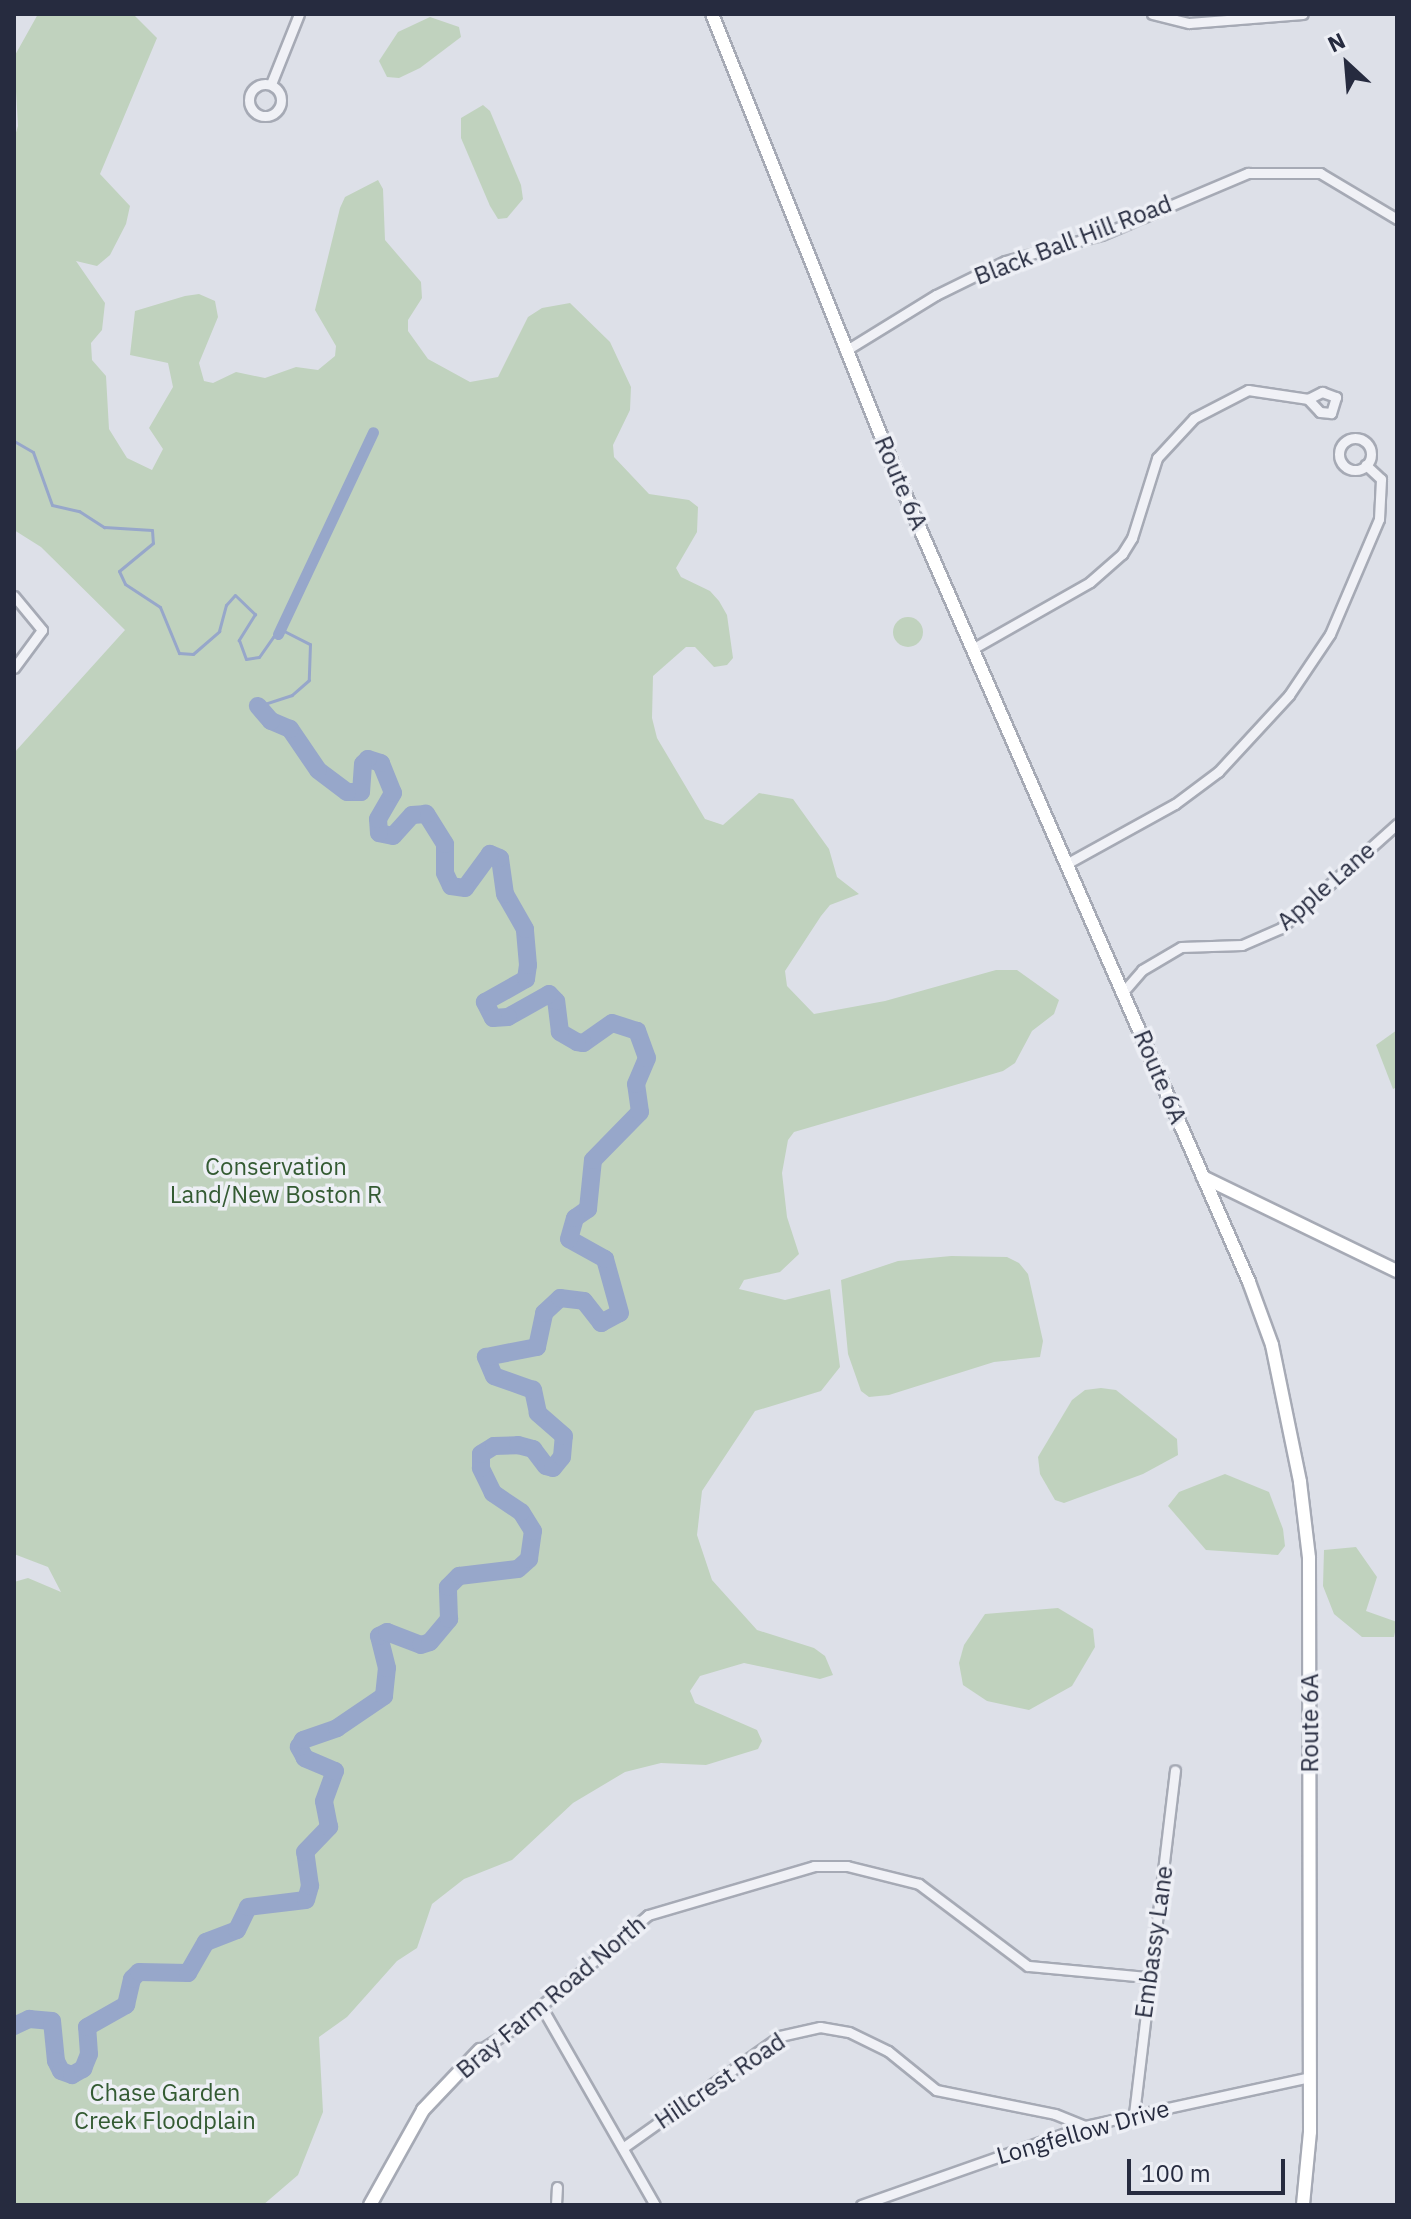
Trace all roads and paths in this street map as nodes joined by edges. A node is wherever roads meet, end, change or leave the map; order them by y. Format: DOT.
graph roads {
  1 [pos="299,14"];
  2 [pos="712,14"];
  3 [pos="1152,14"];
  4 [pos="1303,14"];
  5 [pos="1215,18"];
  6 [pos="271,84"];
  7 [pos="1397,219"];
  8 [pos="845,351"];
  9 [pos="1308,399"];
  10 [pos="1366,465"];
  11 [pos="14,596"];
  12 [pos="974,648"];
  13 [pos="14,668"];
  14 [pos="1397,824"];
  15 [pos="1068,863"];
  16 [pos="1123,992"];
  17 [pos="1203,1177"];
  18 [pos="1397,1271"];
  19 [pos="1175,1770"];
  20 [pos="1147,1977"];
  21 [pos="541,2006"];
  22 [pos="480,2050"];
  23 [pos="1310,2077"];
  24 [pos="1134,2114"];
  25 [pos="1085,2126"];
  26 [pos="624,2147"];
  27 [pos="557,2187"];
  28 [pos="370,2205"];
  29 [pos="556,2205"];
  30 [pos="655,2205"];
  31 [pos="861,2205"];
  32 [pos="1303,2205"];
  1 -- 6 [label="street"];
  2 -- 8 [label="main road, Route 6A"];
  3 -- 5 [label="street"];
  4 -- 5 [label="street"];
  7 -- 8 [label="street, Black Ball Hill Road"];
  8 -- 12 [label="main road, Route 6A"];
  9 -- 12 [label="street"];
  10 -- 15 [label="street"];
  11 -- 13 [label="street"];
  12 -- 15 [label="main road, Route 6A"];
  14 -- 16 [label="street, Apple Lane"];
  15 -- 16 [label="main road, Route 6A"];
  16 -- 17 [label="main road, Route 6A"];
  17 -- 18 [label="main road"];
  17 -- 23 [label="main road, Route 6A"];
  19 -- 20 [label="street, Embassy Lane"];
  20 -- 21 [label="street, Bray Farm Road North"];
  20 -- 24 [label="street, Embassy Lane"];
  21 -- 22 [label="street, Bray Farm Road North"];
  21 -- 26 [label="street"];
  22 -- 28 [label="main road, Bray Farm Road North"];
  23 -- 24 [label="street, Longfellow Drive"];
  23 -- 32 [label="main road, Route 6A"];
  24 -- 25 [label="street, Longfellow Drive"];
  25 -- 26 [label="street, Hillcrest Road"];
  25 -- 31 [label="street, Longfellow Drive"];
  26 -- 30 [label="street"];
  27 -- 29 [label="street"];
}
